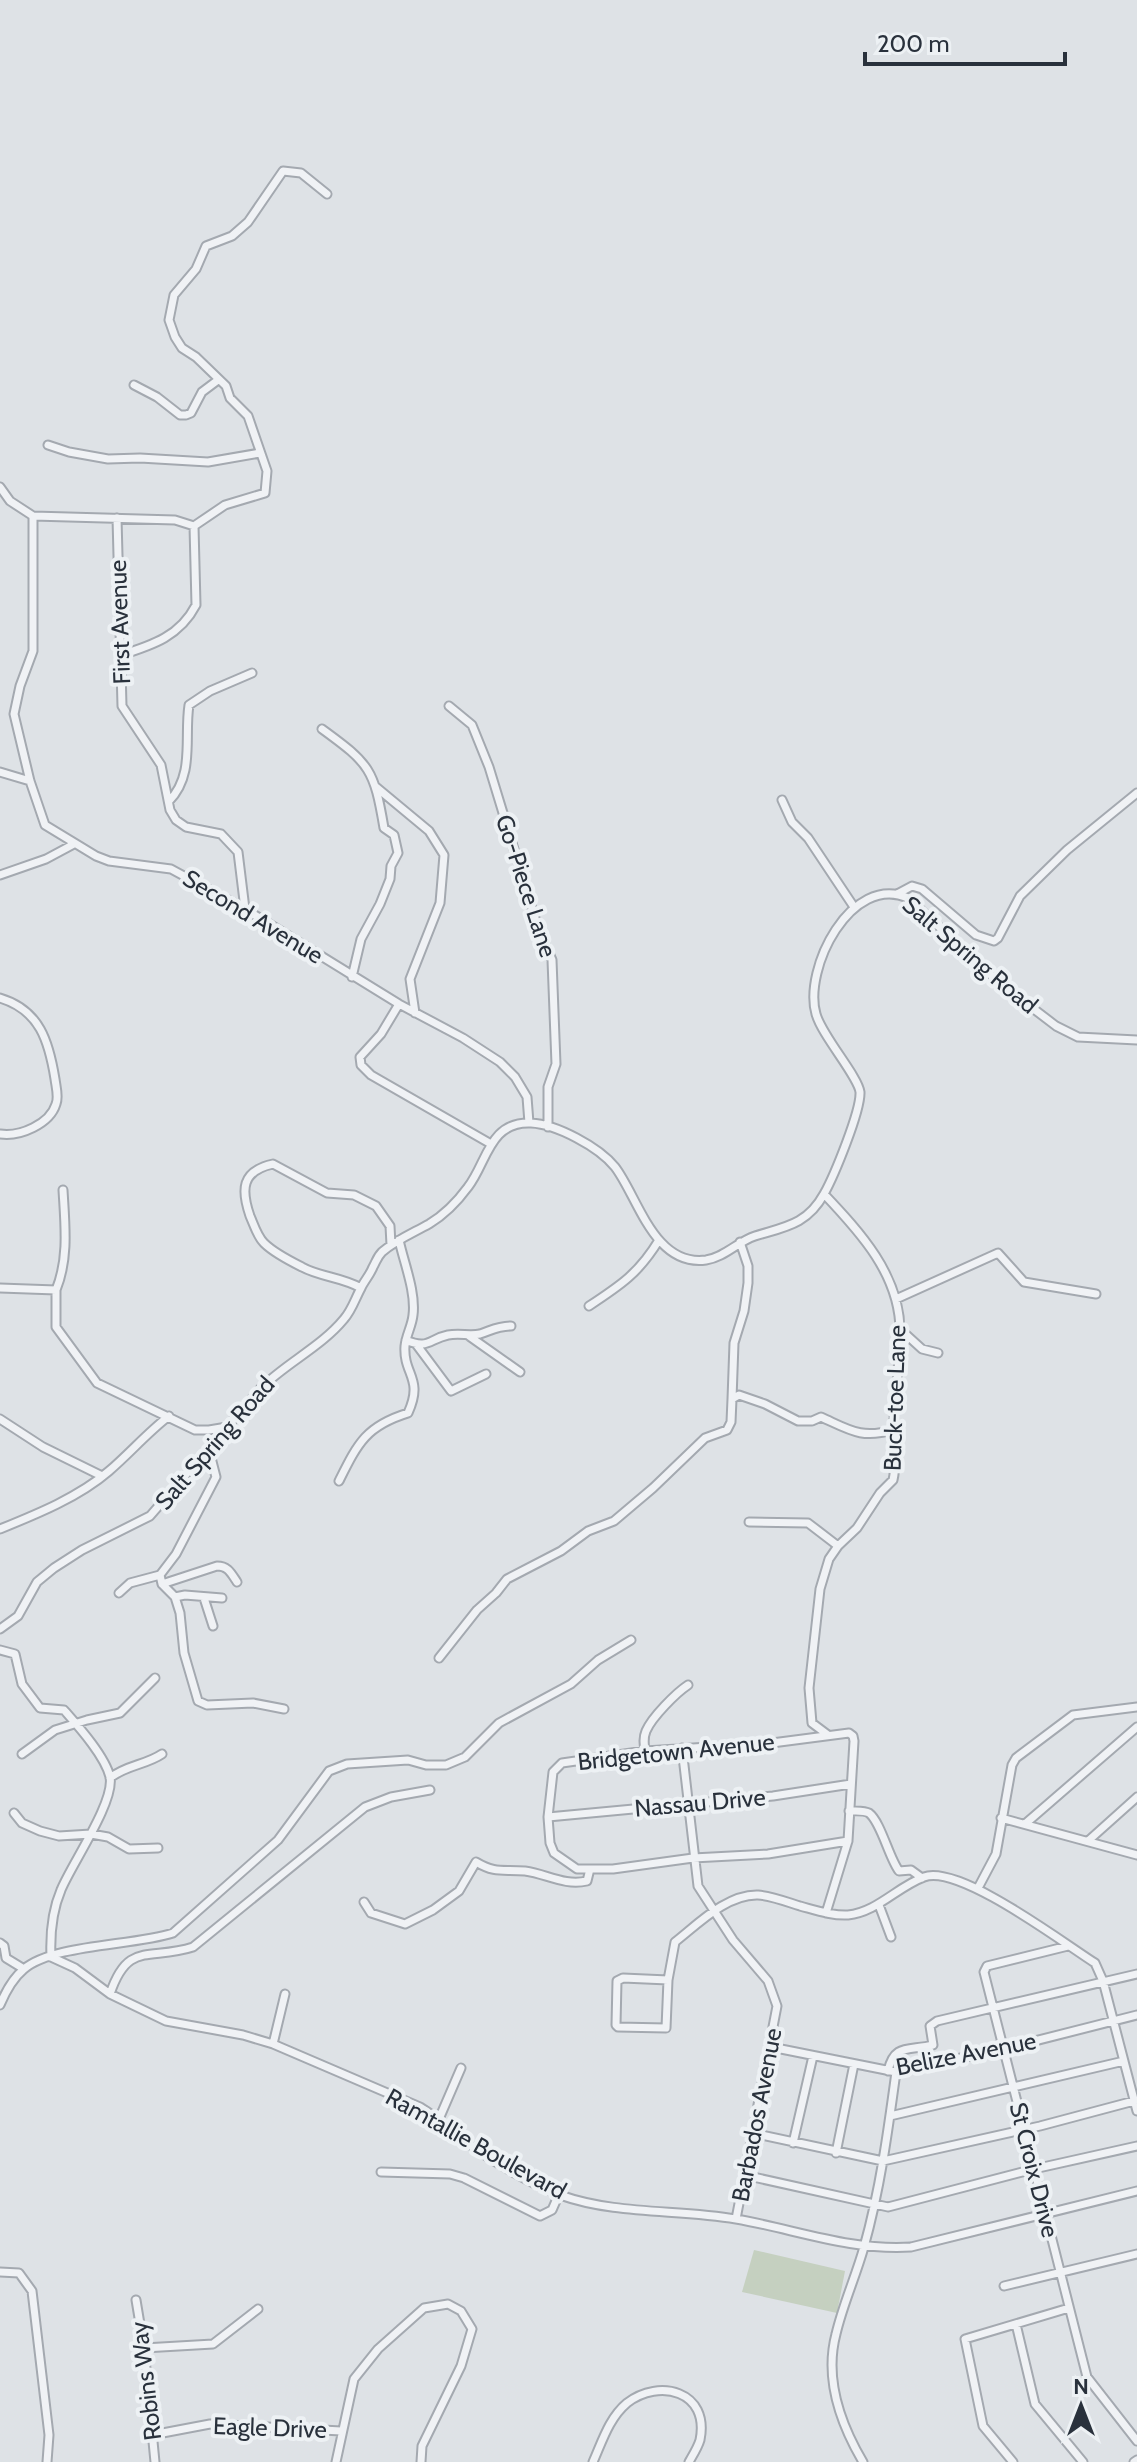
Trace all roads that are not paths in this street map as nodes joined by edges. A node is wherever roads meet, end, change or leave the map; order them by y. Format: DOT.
graph roads {
  1 [pos="327,194"];
  2 [pos="218,380"];
  3 [pos="134,385"];
  4 [pos="48,445"];
  5 [pos="260,453"];
  6 [pos="0,487"];
  7 [pos="33,516"];
  8 [pos="117,518"];
  9 [pos="194,526"];
  10 [pos="121,655"];
  11 [pos="252,673"];
  12 [pos="449,706"];
  13 [pos="322,729"];
  14 [pos="0,772"];
  15 [pos="30,781"];
  16 [pos="376,787"];
  17 [pos="1137,793"];
  18 [pos="782,800"];
  19 [pos="169,801"];
  20 [pos="74,844"];
  21 [pos="0,875"];
  22 [pos="897,894"];
  23 [pos="854,907"];
  24 [pos="245,909"];
  25 [pos="352,977"];
  26 [pos="0,998"];
  27 [pos="399,1004"];
  28 [pos="415,1013"];
  29 [pos="1137,1040"];
  30 [pos="529,1123"];
  31 [pos="548,1127"];
  32 [pos="0,1134"];
  33 [pos="491,1144"];
  34 [pos="63,1190"];
  35 [pos="824,1194"];
  36 [pos="399,1240"];
  37 [pos="659,1240"];
  38 [pos="740,1242"];
  39 [pos="391,1245"];
  40 [pos="0,1288"];
  41 [pos="361,1288"];
  42 [pos="56,1290"];
  43 [pos="1096,1294"];
  44 [pos="896,1299"];
  45 [pos="589,1306"];
  46 [pos="511,1326"];
  47 [pos="900,1329"];
  48 [pos="467,1335"];
  49 [pos="406,1340"];
  50 [pos="416,1344"];
  51 [pos="938,1353"];
  52 [pos="520,1372"];
  53 [pos="486,1374"];
  54 [pos="732,1399"];
  55 [pos="169,1416"];
  56 [pos="0,1419"];
  57 [pos="227,1427"];
  58 [pos="893,1430"];
  59 [pos="209,1450"];
  60 [pos="102,1476"];
  61 [pos="339,1481"];
  62 [pos="749,1522"];
  63 [pos="0,1529"];
  64 [pos="838,1546"];
  65 [pos="161,1580"];
  66 [pos="237,1582"];
  67 [pos="119,1593"];
  68 [pos="175,1597"];
  69 [pos="204,1598"];
  70 [pos="222,1598"];
  71 [pos="213,1626"];
  72 [pos="0,1629"];
  73 [pos="631,1640"];
  74 [pos="0,1650"];
  75 [pos="439,1658"];
  76 [pos="155,1678"];
  77 [pos="688,1685"];
  78 [pos="1137,1707"];
  79 [pos="284,1709"];
  80 [pos="75,1723"];
  81 [pos="1137,1727"];
  82 [pos="828,1735"];
  83 [pos="682,1748"];
  84 [pos="645,1751"];
  85 [pos="22,1754"];
  86 [pos="162,1754"];
  87 [pos="110,1778"];
  88 [pos="851,1784"];
  89 [pos="430,1790"];
  90 [pos="1137,1797"];
  91 [pos="687,1803"];
  92 [pos="849,1811"];
  93 [pos="14,1813"];
  94 [pos="548,1817"];
  95 [pos="1001,1818"];
  96 [pos="1025,1824"];
  97 [pos="91,1834"];
  98 [pos="848,1841"];
  99 [pos="1088,1841"];
  100 [pos="158,1848"];
  101 [pos="1137,1855"];
  102 [pos="693,1858"];
  103 [pos="590,1869"];
  104 [pos="922,1878"];
  105 [pos="978,1888"];
  106 [pos="364,1902"];
  107 [pos="879,1905"];
  108 [pos="714,1912"];
  109 [pos="826,1913"];
  110 [pos="891,1937"];
  111 [pos="0,1943"];
  112 [pos="1068,1946"];
  113 [pos="51,1957"];
  114 [pos="24,1969"];
  115 [pos="1137,1974"];
  116 [pos="668,1980"];
  117 [pos="1103,1981"];
  118 [pos="110,1994"];
  119 [pos="285,1994"];
  120 [pos="0,2005"];
  121 [pos="993,2008"];
  122 [pos="1137,2015"];
  123 [pos="1114,2020"];
  124 [pos="273,2044"];
  125 [pos="771,2047"];
  126 [pos="1003,2049"];
  127 [pos="813,2056"];
  128 [pos="1124,2061"];
  129 [pos="854,2064"];
  130 [pos="461,2068"];
  131 [pos="892,2071"];
  132 [pos="1013,2088"];
  133 [pos="1134,2101"];
  134 [pos="1137,2111"];
  135 [pos="890,2116"];
  136 [pos="439,2119"];
  137 [pos="1024,2130"];
  138 [pos="752,2133"];
  139 [pos="793,2143"];
  140 [pos="1137,2146"];
  141 [pos="836,2153"];
  142 [pos="883,2161"];
  143 [pos="1034,2169"];
  144 [pos="381,2172"];
  145 [pos="744,2175"];
  146 [pos="1137,2191"];
  147 [pos="559,2194"];
  148 [pos="873,2204"];
  149 [pos="1045,2214"];
  150 [pos="736,2219"];
  151 [pos="864,2247"];
  152 [pos="1137,2254"];
  153 [pos="0,2272"];
  154 [pos="1060,2272"];
  155 [pos="1004,2286"];
  156 [pos="136,2300"];
  157 [pos="1069,2308"];
  158 [pos="258,2309"];
  159 [pos="1016,2324"];
  160 [pos="144,2348"];
  161 [pos="341,2431"];
  162 [pos="152,2435"];
  163 [pos="1137,2441"];
  164 [pos="47,2462"];
  165 [pos="155,2462"];
  166 [pos="336,2462"];
  167 [pos="421,2462"];
  168 [pos="593,2462"];
  169 [pos="689,2462"];
  170 [pos="863,2462"];
  171 [pos="1013,2462"];
  172 [pos="1083,2462"];
  1 -- 2 [label="street"];
  2 -- 3 [label="street"];
  2 -- 5 [label="street"];
  4 -- 5 [label="street"];
  5 -- 9 [label="street"];
  6 -- 7 [label="street"];
  7 -- 8 [label="street"];
  7 -- 15 [label="street, Second Avenue"];
  8 -- 9 [label="street"];
  8 -- 10 [label="street, First Avenue"];
  9 -- 10 [label="street"];
  10 -- 19 [label="street, First Avenue"];
  11 -- 19 [label="street"];
  12 -- 31 [label="street, Go-Piece Lane"];
  13 -- 16 [label="street"];
  14 -- 15 [label="street"];
  15 -- 20 [label="street, Second Avenue"];
  16 -- 25 [label="street"];
  16 -- 28 [label="street"];
  17 -- 22 [label="street"];
  18 -- 23 [label="street"];
  19 -- 24 [label="street, First Avenue"];
  20 -- 21 [label="street"];
  20 -- 24 [label="street, Second Avenue"];
  22 -- 23 [label="street, Salt Spring Road"];
  22 -- 29 [label="street, Salt Spring Road"];
  23 -- 35 [label="street"];
  24 -- 25 [label="street, Second Avenue"];
  25 -- 27 [label="street, Second Avenue"];
  26 -- 32 [label="street"];
  27 -- 28 [label="street, Second Avenue"];
  27 -- 33 [label="street"];
  28 -- 30 [label="street, Second Avenue"];
  30 -- 31 [label="street"];
  30 -- 33 [label="street"];
  31 -- 37 [label="street"];
  33 -- 36 [label="street, Salt Spring Road"];
  34 -- 42 [label="street"];
  35 -- 38 [label="street"];
  35 -- 44 [label="street, Buck-toe Lane"];
  36 -- 39 [label="street, Salt Spring Road"];
  36 -- 49 [label="street"];
  37 -- 38 [label="street"];
  37 -- 45 [label="street"];
  38 -- 54 [label="street"];
  39 -- 41 [label="street, Salt Spring Road"];
  39 -- 41 [label="street"];
  40 -- 42 [label="street"];
  41 -- 57 [label="street, Salt Spring Road"];
  42 -- 55 [label="street"];
  43 -- 44 [label="street"];
  44 -- 47 [label="street, Buck-toe Lane"];
  46 -- 48 [label="street"];
  47 -- 51 [label="street"];
  47 -- 58 [label="street, Buck-toe Lane"];
  48 -- 50 [label="street"];
  48 -- 52 [label="street"];
  49 -- 50 [label="street"];
  49 -- 61 [label="street"];
  50 -- 53 [label="street"];
  54 -- 58 [label="street"];
  54 -- 75 [label="street"];
  55 -- 57 [label="street"];
  55 -- 60 [label="street"];
  56 -- 60 [label="street"];
  57 -- 59 [label="street, Salt Spring Road"];
  58 -- 64 [label="street, Buck-toe Lane"];
  59 -- 65 [label="street"];
  59 -- 72 [label="street, Salt Spring Road"];
  60 -- 63 [label="street"];
  62 -- 64 [label="street"];
  64 -- 82 [label="street, Buck-toe Lane"];
  65 -- 66 [label="street"];
  65 -- 67 [label="street"];
  65 -- 68 [label="street"];
  68 -- 69 [label="street"];
  68 -- 79 [label="street"];
  69 -- 70 [label="street"];
  69 -- 71 [label="street"];
  73 -- 113 [label="street"];
  74 -- 80 [label="street"];
  76 -- 80 [label="street"];
  77 -- 84 [label="street"];
  78 -- 95 [label="street"];
  80 -- 85 [label="street"];
  80 -- 87 [label="street"];
  81 -- 96 [label="street"];
  82 -- 83 [label="street, Bridgetown Avenue"];
  82 -- 88 [label="street, Bridgetown Avenue"];
  83 -- 84 [label="street, Bridgetown Avenue"];
  83 -- 91 [label="street, Barbados Avenue"];
  84 -- 94 [label="street, Bridgetown Avenue"];
  86 -- 87 [label="street"];
  87 -- 97 [label="street"];
  88 -- 91 [label="street, Nassau Drive"];
  88 -- 92 [label="street"];
  89 -- 118 [label="street"];
  90 -- 99 [label="street"];
  91 -- 94 [label="street, Nassau Drive"];
  91 -- 102 [label="street, Barbados Avenue"];
  92 -- 98 [label="street"];
  92 -- 104 [label="street"];
  93 -- 97 [label="street"];
  94 -- 103 [label="street, Bridgetown Avenue"];
  95 -- 96 [label="street"];
  95 -- 105 [label="street"];
  96 -- 99 [label="street"];
  97 -- 100 [label="street"];
  97 -- 113 [label="street"];
  98 -- 102 [label="street, Bridgetown Avenue"];
  98 -- 109 [label="street"];
  99 -- 101 [label="street"];
  102 -- 103 [label="street, Bridgetown Avenue"];
  102 -- 108 [label="street, Barbados Avenue"];
  103 -- 106 [label="street"];
  104 -- 105 [label="street"];
  104 -- 107 [label="street"];
  105 -- 112 [label="street"];
  107 -- 109 [label="street"];
  107 -- 110 [label="street"];
  108 -- 109 [label="street"];
  108 -- 116 [label="street"];
  108 -- 125 [label="street, Barbados Avenue"];
  111 -- 114 [label="street"];
  112 -- 117 [label="street"];
  112 -- 121 [label="street, St Croix Drive"];
  113 -- 114 [label="street"];
  113 -- 118 [label="street, Ramtallie Boulevard"];
  114 -- 120 [label="street"];
  115 -- 117 [label="street"];
  116 -- 116 [label="street"];
  117 -- 121 [label="street"];
  117 -- 123 [label="street"];
  118 -- 124 [label="street, Ramtallie Boulevard"];
  119 -- 124 [label="street"];
  121 -- 126 [label="street, St Croix Drive"];
  121 -- 131 [label="street"];
  122 -- 123 [label="street, Belize Avenue"];
  123 -- 126 [label="street, Belize Avenue"];
  123 -- 128 [label="street"];
  124 -- 136 [label="street, Ramtallie Boulevard"];
  125 -- 127 [label="street, Belize Avenue"];
  125 -- 138 [label="street, Barbados Avenue"];
  126 -- 131 [label="street, Belize Avenue"];
  126 -- 132 [label="street, St Croix Drive"];
  127 -- 129 [label="street, Belize Avenue"];
  127 -- 139 [label="street"];
  128 -- 132 [label="street"];
  128 -- 133 [label="street"];
  129 -- 131 [label="street, Belize Avenue"];
  129 -- 141 [label="street"];
  130 -- 136 [label="street"];
  131 -- 135 [label="street"];
  132 -- 135 [label="street"];
  132 -- 137 [label="street, St Croix Drive"];
  133 -- 134 [label="street"];
  133 -- 137 [label="street"];
  135 -- 142 [label="street"];
  136 -- 147 [label="street, Ramtallie Boulevard"];
  137 -- 142 [label="street"];
  137 -- 143 [label="street, St Croix Drive"];
  138 -- 139 [label="street"];
  138 -- 145 [label="street, Barbados Avenue"];
  139 -- 141 [label="street"];
  140 -- 143 [label="street"];
  141 -- 142 [label="street"];
  142 -- 148 [label="street"];
  143 -- 148 [label="street"];
  143 -- 149 [label="street, St Croix Drive"];
  144 -- 147 [label="street"];
  145 -- 148 [label="street"];
  145 -- 150 [label="street, Barbados Avenue"];
  146 -- 149 [label="street, Ramtallie Boulevard"];
  147 -- 150 [label="street, Ramtallie Boulevard"];
  148 -- 151 [label="street"];
  149 -- 151 [label="street, Ramtallie Boulevard"];
  149 -- 154 [label="street, St Croix Drive"];
  150 -- 151 [label="street, Ramtallie Boulevard"];
  151 -- 170 [label="street"];
  152 -- 154 [label="street"];
  153 -- 164 [label="street"];
  154 -- 155 [label="street"];
  154 -- 157 [label="street, St Croix Drive"];
  156 -- 160 [label="street, Robins Way"];
  157 -- 159 [label="street"];
  157 -- 163 [label="street, St Croix Drive"];
  158 -- 160 [label="street"];
  159 -- 171 [label="street"];
  159 -- 172 [label="street"];
  160 -- 162 [label="street, Robins Way"];
  161 -- 162 [label="street, Eagle Drive"];
  161 -- 166 [label="street"];
  161 -- 167 [label="street"];
  162 -- 165 [label="street, Robins Way"];
  168 -- 169 [label="street"];
}
